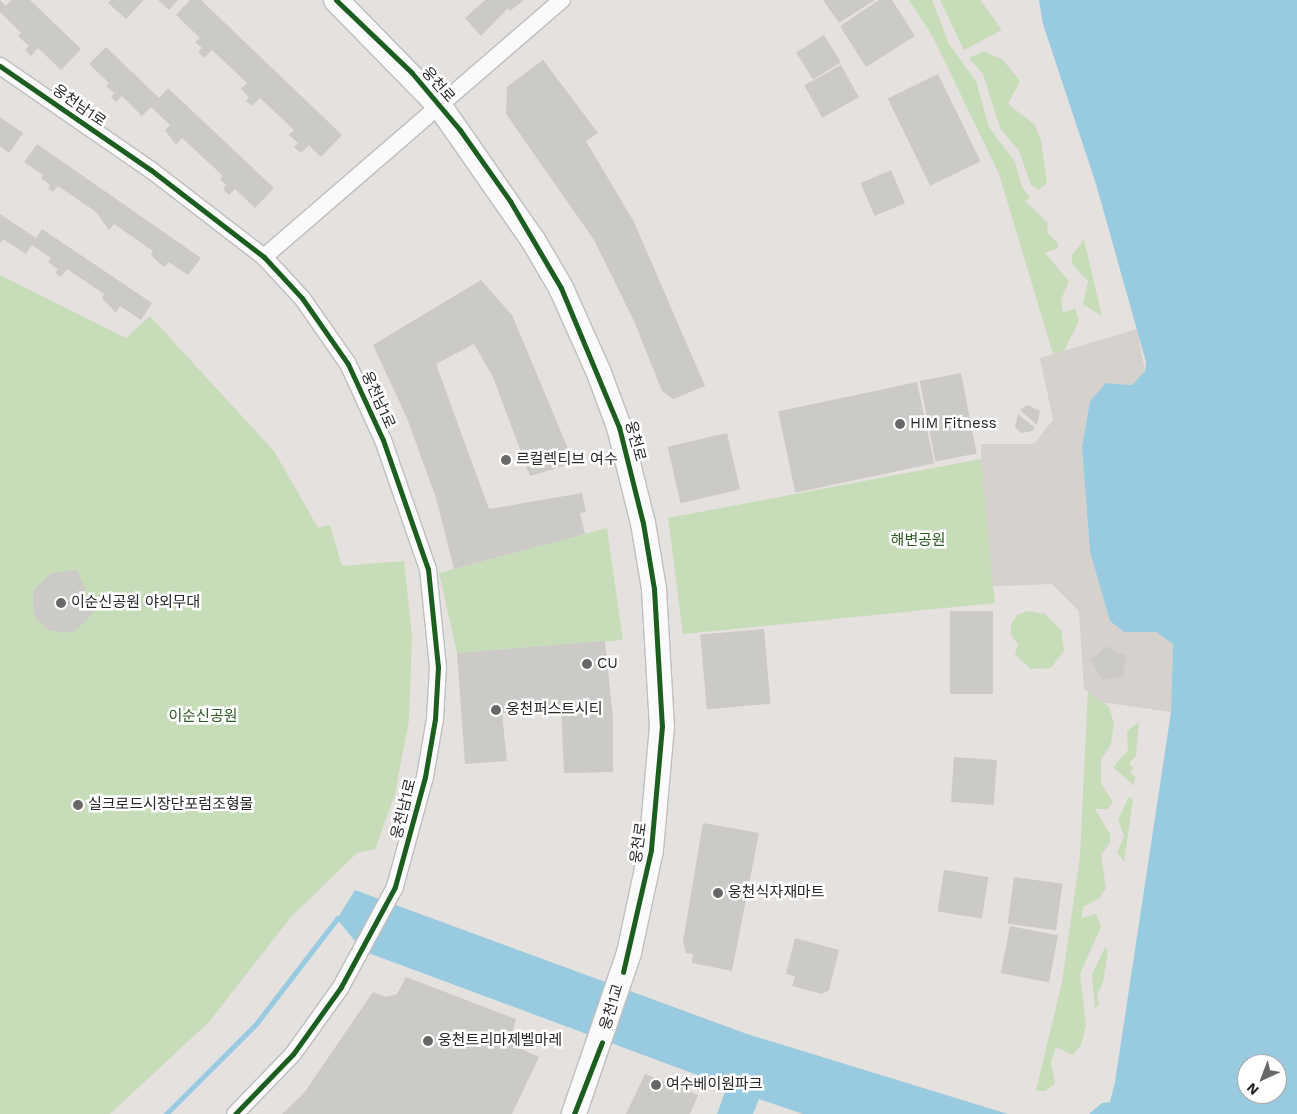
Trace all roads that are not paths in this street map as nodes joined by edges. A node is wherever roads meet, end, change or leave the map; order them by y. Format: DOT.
graph roads {
  1 [pos="336,0"];
  2 [pos="562,0"];
  3 [pos="0,66"];
  4 [pos="439,105"];
  5 [pos="264,257"];
  6 [pos="623,972"];
  7 [pos="234,1114"];
  8 [pos="574,1114"];
  1 -- 4 [label="street, 웅천로"];
  2 -- 4 [label="street"];
  3 -- 5 [label="street, 웅천남1로"];
  4 -- 5 [label="street"];
  4 -- 6 [label="street, 웅천로"];
  5 -- 7 [label="street, 웅천남1로"];
  6 -- 8 [label="street, 웅천1교"];
}
